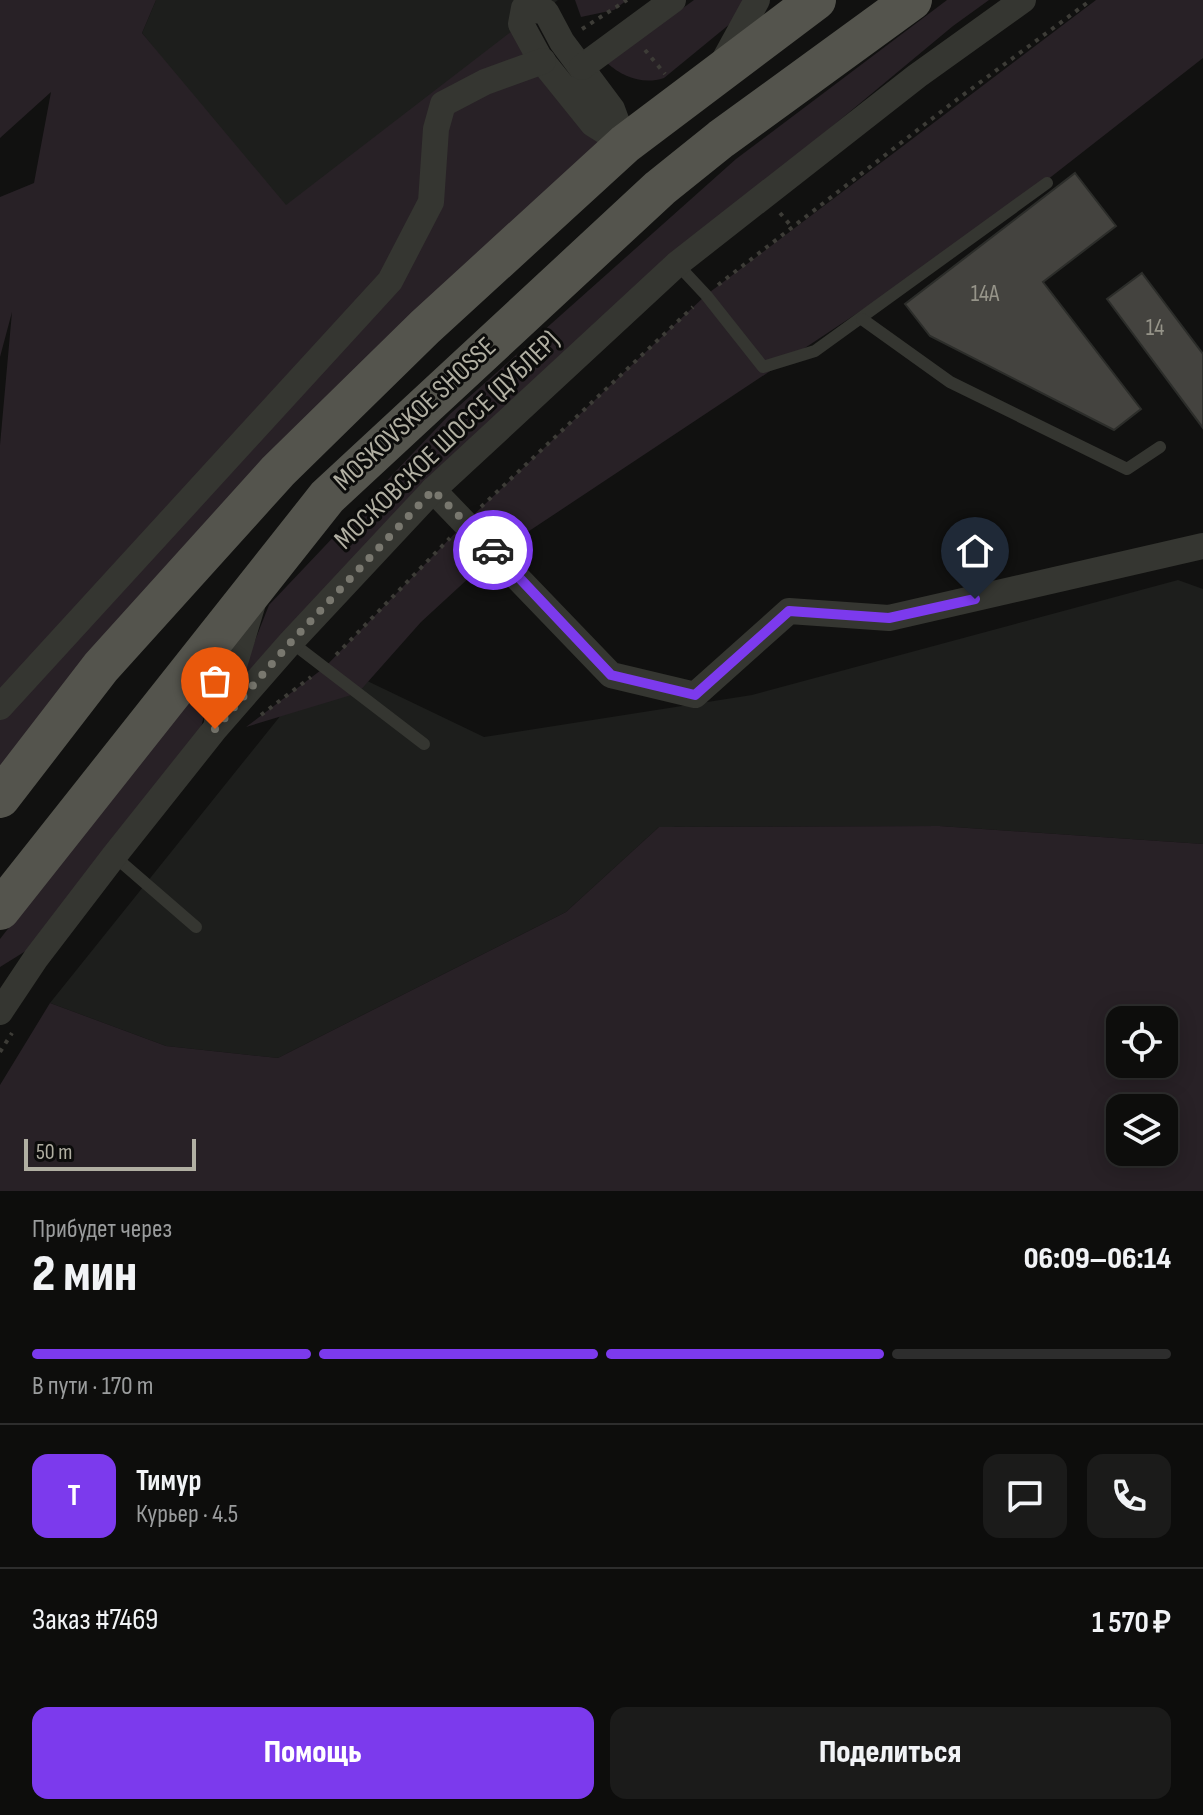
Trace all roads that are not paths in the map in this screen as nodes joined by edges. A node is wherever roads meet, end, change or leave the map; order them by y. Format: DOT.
graph roads {
  1 [pos="673,0"];
  2 [pos="757,0"];
  3 [pos="816,0"];
  4 [pos="912,0"];
  5 [pos="1023,0"];
  6 [pos="522,4"];
  7 [pos="543,61"];
  8 [pos="582,67"];
  9 [pos="718,73"];
  10 [pos="625,144"];
  11 [pos="1047,183"];
  12 [pos="660,188"];
  13 [pos="677,264"];
  14 [pos="862,319"];
  15 [pos="1160,447"];
  16 [pos="433,490"];
  17 [pos="1203,546"];
  18 [pos="259,582"];
  19 [pos="291,642"];
  20 [pos="0,707"];
  21 [pos="215,729"];
  22 [pos="424,744"];
  23 [pos="0,798"];
  24 [pos="114,856"];
  25 [pos="0,910"];
  26 [pos="196,927"];
  27 [pos="36,958"];
  28 [pos="0,981"];
  29 [pos="8,1020"];
  1 -- 8 [label="street"];
  2 -- 9 [label="street"];
  3 -- 9 [label="main road, MOSKOVSKOE SHOSSE"];
  4 -- 12 [label="main road, MOSKOVSKOE SHOSSE"];
  5 -- 13 [label="street, МОСКОВСКОЕ ШОССЕ (ДУБЛЕР)"];
  6 -- 7 [label="street"];
  6 -- 8 [label="street"];
  7 -- 10 [label="street"];
  7 -- 20 [label="street"];
  8 -- 10 [label="street"];
  9 -- 10 [label="main road, MOSKOVSKOE SHOSSE"];
  10 -- 12 [label="main road"];
  10 -- 23 [label="main road, MOSKOVSKOE SHOSSE"];
  11 -- 14 [label="lane"];
  12 -- 18 [label="main road, MOSKOVSKOE SHOSSE"];
  13 -- 14 [label="lane"];
  13 -- 16 [label="street, МОСКОВСКОЕ ШОССЕ (ДУБЛЕР)"];
  14 -- 15 [label="lane"];
  16 -- 17 [label="street"];
  16 -- 19 [label="street, МОСКОВСКОЕ ШОССЕ (ДУБЛЕР)"];
  18 -- 21 [label="street"];
  18 -- 25 [label="main road, MOSKOVSKOE SHOSSE"];
  19 -- 21 [label="street, МОСКОВСКОЕ ШОССЕ (ДУБЛЕР)"];
  19 -- 22 [label="lane"];
  21 -- 24 [label="street, МОСКОВСКОЕ ШОССЕ (ДУБЛЕР)"];
  24 -- 26 [label="lane"];
  24 -- 27 [label="street, МОСКОВСКОЕ ШОССЕ (ДУБЛЕР)"];
  27 -- 28 [label="street"];
  27 -- 29 [label="street, МОСКОВСКОЕ ШОССЕ (ДУБЛЕР)"];
}
